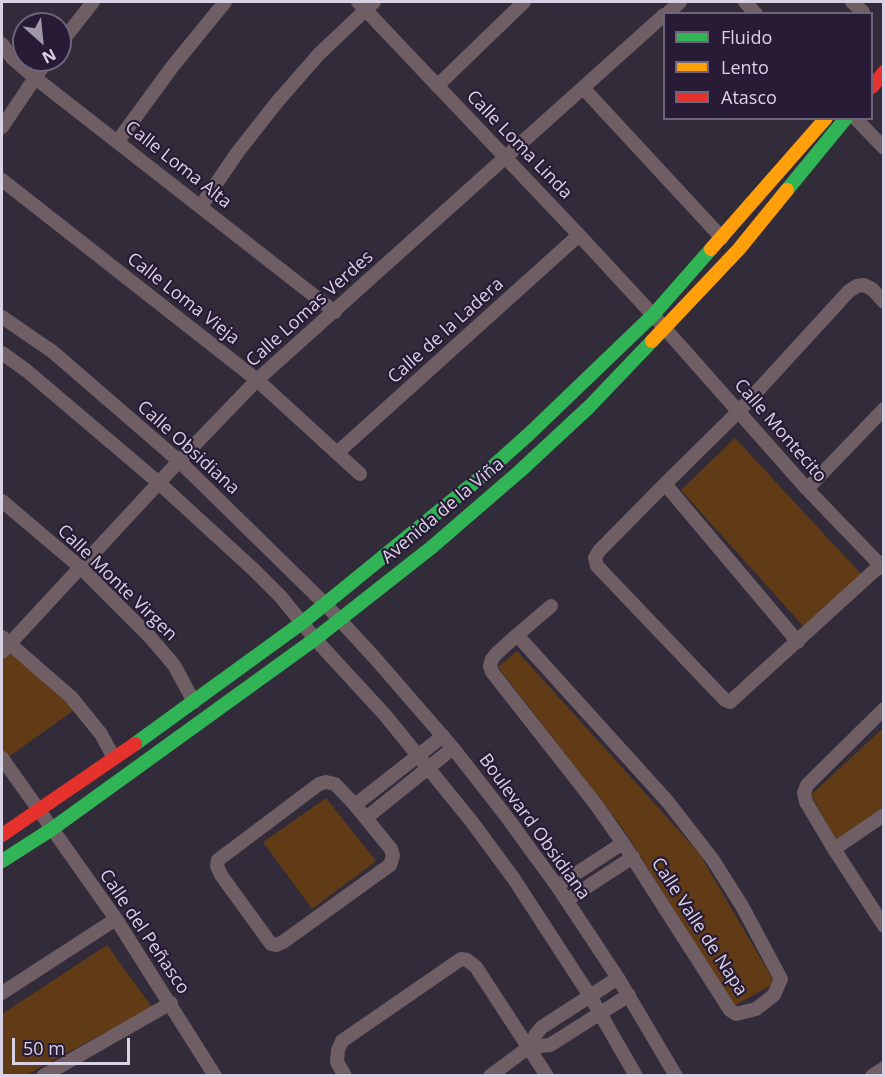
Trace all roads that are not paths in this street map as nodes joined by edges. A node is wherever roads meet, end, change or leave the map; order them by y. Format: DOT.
graph roads {
  1 [pos="225,2"];
  2 [pos="524,2"];
  3 [pos="852,2"];
  4 [pos="89,3"];
  5 [pos="366,4"];
  6 [pos="863,12"];
  7 [pos="663,20"];
  8 [pos="72,27"];
  9 [pos="2,44"];
  10 [pos="38,72"];
  11 [pos="884,72"];
  12 [pos="34,77"];
  13 [pos="437,86"];
  14 [pos="873,86"];
  15 [pos="584,89"];
  16 [pos="824,120"];
  17 [pos="844,120"];
  18 [pos="857,120"];
  19 [pos="2,127"];
  20 [pos="118,141"];
  21 [pos="884,148"];
  22 [pos="507,159"];
  23 [pos="2,180"];
  24 [pos="201,206"];
  25 [pos="579,235"];
  26 [pos="722,238"];
  27 [pos="884,302"];
  28 [pos="335,312"];
  29 [pos="653,315"];
  30 [pos="2,317"];
  31 [pos="664,328"];
  32 [pos="2,353"];
  33 [pos="257,380"];
  34 [pos="884,409"];
  35 [pos="739,411"];
  36 [pos="337,453"];
  37 [pos="179,461"];
  38 [pos="360,474"];
  39 [pos="159,483"];
  40 [pos="665,484"];
  41 [pos="807,489"];
  42 [pos="2,501"];
  43 [pos="882,566"];
  44 [pos="80,567"];
  45 [pos="326,605"];
  46 [pos="551,606"];
  47 [pos="339,619"];
  48 [pos="303,622"];
  49 [pos="517,635"];
  50 [pos="315,639"];
  51 [pos="798,642"];
  52 [pos="4,645"];
  53 [pos="194,702"];
  54 [pos="884,710"];
  55 [pos="443,736"];
  56 [pos="453,748"];
  57 [pos="419,755"];
  58 [pos="2,758"];
  59 [pos="114,758"];
  60 [pos="429,767"];
  61 [pos="355,806"];
  62 [pos="39,812"];
  63 [pos="884,815"];
  64 [pos="366,818"];
  65 [pos="52,829"];
  66 [pos="2,835"];
  67 [pos="624,843"];
  68 [pos="834,849"];
  69 [pos="633,857"];
  70 [pos="2,861"];
  71 [pos="557,886"];
  72 [pos="567,900"];
  73 [pos="116,919"];
  74 [pos="884,926"];
  75 [pos="618,978"];
  76 [pos="2,993"];
  77 [pos="629,995"];
  78 [pos="590,996"];
  79 [pos="171,1003"];
  80 [pos="601,1013"];
  81 [pos="529,1047"];
  82 [pos="884,1068"];
  83 [pos="43,1076"];
  84 [pos="215,1076"];
  85 [pos="345,1076"];
  86 [pos="490,1076"];
  87 [pos="547,1076"];
  88 [pos="636,1076"];
  89 [pos="676,1076"];
  90 [pos="873,1076"];
  1 -- 20 [label="street"];
  2 -- 13 [label="street"];
  3 -- 6 [label="street"];
  4 -- 8 [label="street"];
  5 -- 13 [label="street, Calle Loma Linda"];
  5 -- 24 [label="street"];
  7 -- 15 [label="street, Calle Lomas Verdes"];
  9 -- 12 [label="street, Calle Loma Alta"];
  10 -- 12 [label="street"];
  11 -- 14 [label="street"];
  12 -- 19 [label="street"];
  12 -- 20 [label="street, Calle Loma Alta"];
  13 -- 22 [label="street, Calle Loma Linda"];
  15 -- 22 [label="street, Calle Lomas Verdes"];
  15 -- 26 [label="street"];
  16 -- 26 [label="street, Avenida de la Viña"];
  17 -- 31 [label="street, Avenida de la Viña"];
  18 -- 21 [label="street"];
  20 -- 24 [label="street, Calle Loma Alta"];
  22 -- 25 [label="street, Calle Loma Linda"];
  22 -- 28 [label="street, Calle Lomas Verdes"];
  23 -- 33 [label="street, Calle Loma Vieja"];
  24 -- 28 [label="street, Calle Loma Alta"];
  25 -- 29 [label="street, Calle Loma Linda"];
  25 -- 36 [label="street, Calle de la Ladera"];
  26 -- 29 [label="street, Avenida de la Viña"];
  27 -- 35 [label="street"];
  28 -- 33 [label="street, Calle Lomas Verdes"];
  29 -- 31 [label="street, Calle Montecito"];
  29 -- 45 [label="street, Avenida de la Viña"];
  30 -- 37 [label="street, Calle Obsidiana"];
  31 -- 35 [label="street, Calle Montecito"];
  31 -- 47 [label="street, Avenida de la Viña"];
  32 -- 39 [label="street"];
  33 -- 36 [label="street, Calle Loma Vieja"];
  33 -- 37 [label="street, Calle Lomas Verdes"];
  34 -- 41 [label="street"];
  35 -- 40 [label="street"];
  35 -- 41 [label="street, Calle Montecito"];
  36 -- 38 [label="street, Calle Loma Vieja"];
  37 -- 39 [label="street, Calle Lomas Verdes"];
  37 -- 45 [label="street, Calle Obsidiana"];
  39 -- 44 [label="street, Calle Lomas Verdes"];
  39 -- 48 [label="street"];
  40 -- 51 [label="street"];
  40 -- 51 [label="street"];
  41 -- 43 [label="street, Calle Montecito"];
  42 -- 44 [label="street, Calle Monte Virgen"];
  43 -- 51 [label="street"];
  44 -- 52 [label="street, Calle Lomas Verdes"];
  44 -- 53 [label="street, Calle Monte Virgen"];
  45 -- 47 [label="street, Calle Obsidiana"];
  45 -- 48 [label="street, Avenida de la Viña"];
  46 -- 49 [label="street, Calle Valle de Napa"];
  47 -- 50 [label="street, Avenida de la Viña"];
  47 -- 55 [label="street, Boulevard Obsidiana"];
  48 -- 50 [label="street"];
  48 -- 53 [label="street, Avenida de la Viña"];
  49 -- 67 [label="street, Calle Valle de Napa"];
  49 -- 69 [label="street, Calle Valle de Napa"];
  50 -- 57 [label="street"];
  50 -- 65 [label="street, Avenida de la Viña"];
  52 -- 59 [label="street"];
  53 -- 59 [label="street, Avenida de la Viña"];
  54 -- 68 [label="street"];
  55 -- 56 [label="street, Boulevard Obsidiana"];
  55 -- 57 [label="street"];
  56 -- 60 [label="street"];
  56 -- 71 [label="street, Boulevard Obsidiana"];
  57 -- 60 [label="street"];
  57 -- 61 [label="street"];
  58 -- 62 [label="street, Calle del Peñasco"];
  59 -- 62 [label="street, Avenida de la Viña"];
  60 -- 64 [label="street"];
  60 -- 78 [label="street"];
  61 -- 64 [label="street"];
  61 -- 64 [label="street"];
  62 -- 65 [label="street, Calle del Peñasco"];
  62 -- 66 [label="street, Avenida de la Viña"];
  63 -- 68 [label="street"];
  65 -- 70 [label="street, Avenida de la Viña"];
  65 -- 73 [label="street, Calle del Peñasco"];
  67 -- 69 [label="street, Calle Valle de Napa"];
  67 -- 71 [label="street"];
  68 -- 74 [label="street"];
  69 -- 72 [label="street"];
  71 -- 72 [label="street, Boulevard Obsidiana"];
  72 -- 75 [label="street, Boulevard Obsidiana"];
  73 -- 76 [label="street"];
  73 -- 79 [label="street, Calle del Peñasco"];
  75 -- 77 [label="street, Boulevard Obsidiana"];
  75 -- 78 [label="street"];
  77 -- 80 [label="street"];
  77 -- 89 [label="street, Boulevard Obsidiana"];
  78 -- 80 [label="street"];
  78 -- 81 [label="street"];
  79 -- 83 [label="street"];
  79 -- 84 [label="street, Calle del Peñasco"];
  80 -- 81 [label="street"];
  80 -- 88 [label="street"];
  81 -- 85 [label="street"];
  81 -- 86 [label="street"];
  81 -- 87 [label="street"];
  82 -- 90 [label="street"];
}
